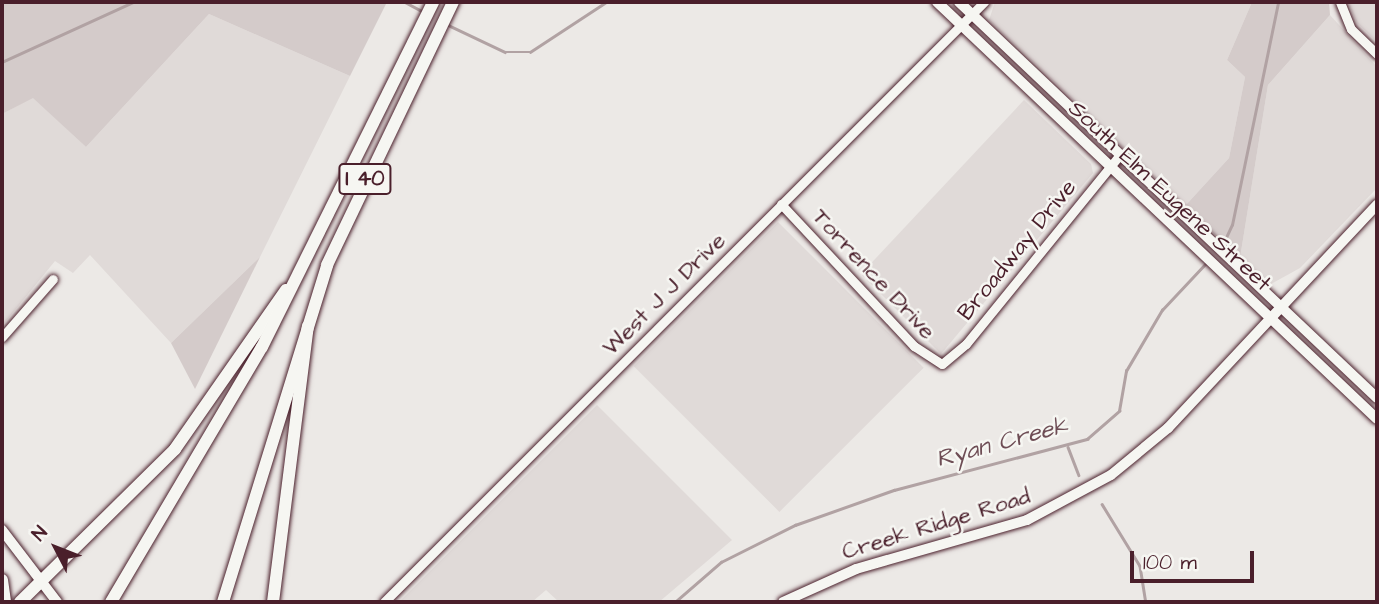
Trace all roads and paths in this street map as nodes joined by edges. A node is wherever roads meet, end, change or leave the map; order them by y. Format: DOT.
graph roads {
  1 [pos="433,2"];
  2 [pos="937,2"];
  3 [pos="959,2"];
  4 [pos="984,2"];
  5 [pos="1340,2"];
  6 [pos="452,4"];
  7 [pos="972,15"];
  8 [pos="961,26"];
  9 [pos="1377,54"];
  10 [pos="1118,157"];
  11 [pos="1108,169"];
  12 [pos="781,204"];
  13 [pos="1377,205"];
  14 [pos="297,278"];
  15 [pos="53,279"];
  16 [pos="1280,306"];
  17 [pos="1269,318"];
  18 [pos="307,320"];
  19 [pos="2,337"];
  20 [pos="942,364"];
  21 [pos="1377,398"];
  22 [pos="1377,419"];
  23 [pos="2,530"];
  24 [pos="2,580"];
  25 [pos="41,582"];
  26 [pos="5,602"];
  27 [pos="20,602"];
  28 [pos="57,602"];
  29 [pos="111,602"];
  30 [pos="223,602"];
  31 [pos="273,602"];
  32 [pos="384,602"];
  33 [pos="783,602"];
  1 -- 14 [label="highway, I 40"];
  2 -- 8 [label="main road, South Elm Eugene Street"];
  3 -- 7 [label="main road, South Elm Eugene Street"];
  4 -- 7 [label="street, West J J Drive"];
  5 -- 9 [label="street"];
  6 -- 18 [label="highway, I 40"];
  7 -- 8 [label="street, West J J Drive"];
  7 -- 10 [label="main road, South Elm Eugene Street"];
  8 -- 11 [label="main road, South Elm Eugene Street"];
  8 -- 12 [label="street, West J J Drive"];
  10 -- 11 [label="street, Broadway Drive"];
  10 -- 16 [label="main road, South Elm Eugene Street"];
  11 -- 17 [label="main road, South Elm Eugene Street"];
  11 -- 20 [label="street, Broadway Drive"];
  12 -- 20 [label="street, Torrence Drive"];
  12 -- 32 [label="street, West J J Drive"];
  13 -- 16 [label="main road, Creek Ridge Road"];
  14 -- 25 [label="highway"];
  14 -- 29 [label="highway, I 40"];
  15 -- 19 [label="street"];
  16 -- 17 [label="main road, Creek Ridge Road"];
  16 -- 21 [label="main road, South Elm Eugene Street"];
  17 -- 22 [label="main road, South Elm Eugene Street"];
  17 -- 33 [label="main road, Creek Ridge Road"];
  18 -- 30 [label="highway, I 40"];
  18 -- 31 [label="highway"];
  23 -- 25 [label="main road"];
  24 -- 26 [label="highway"];
  25 -- 27 [label="highway"];
  25 -- 28 [label="main road"];
}
